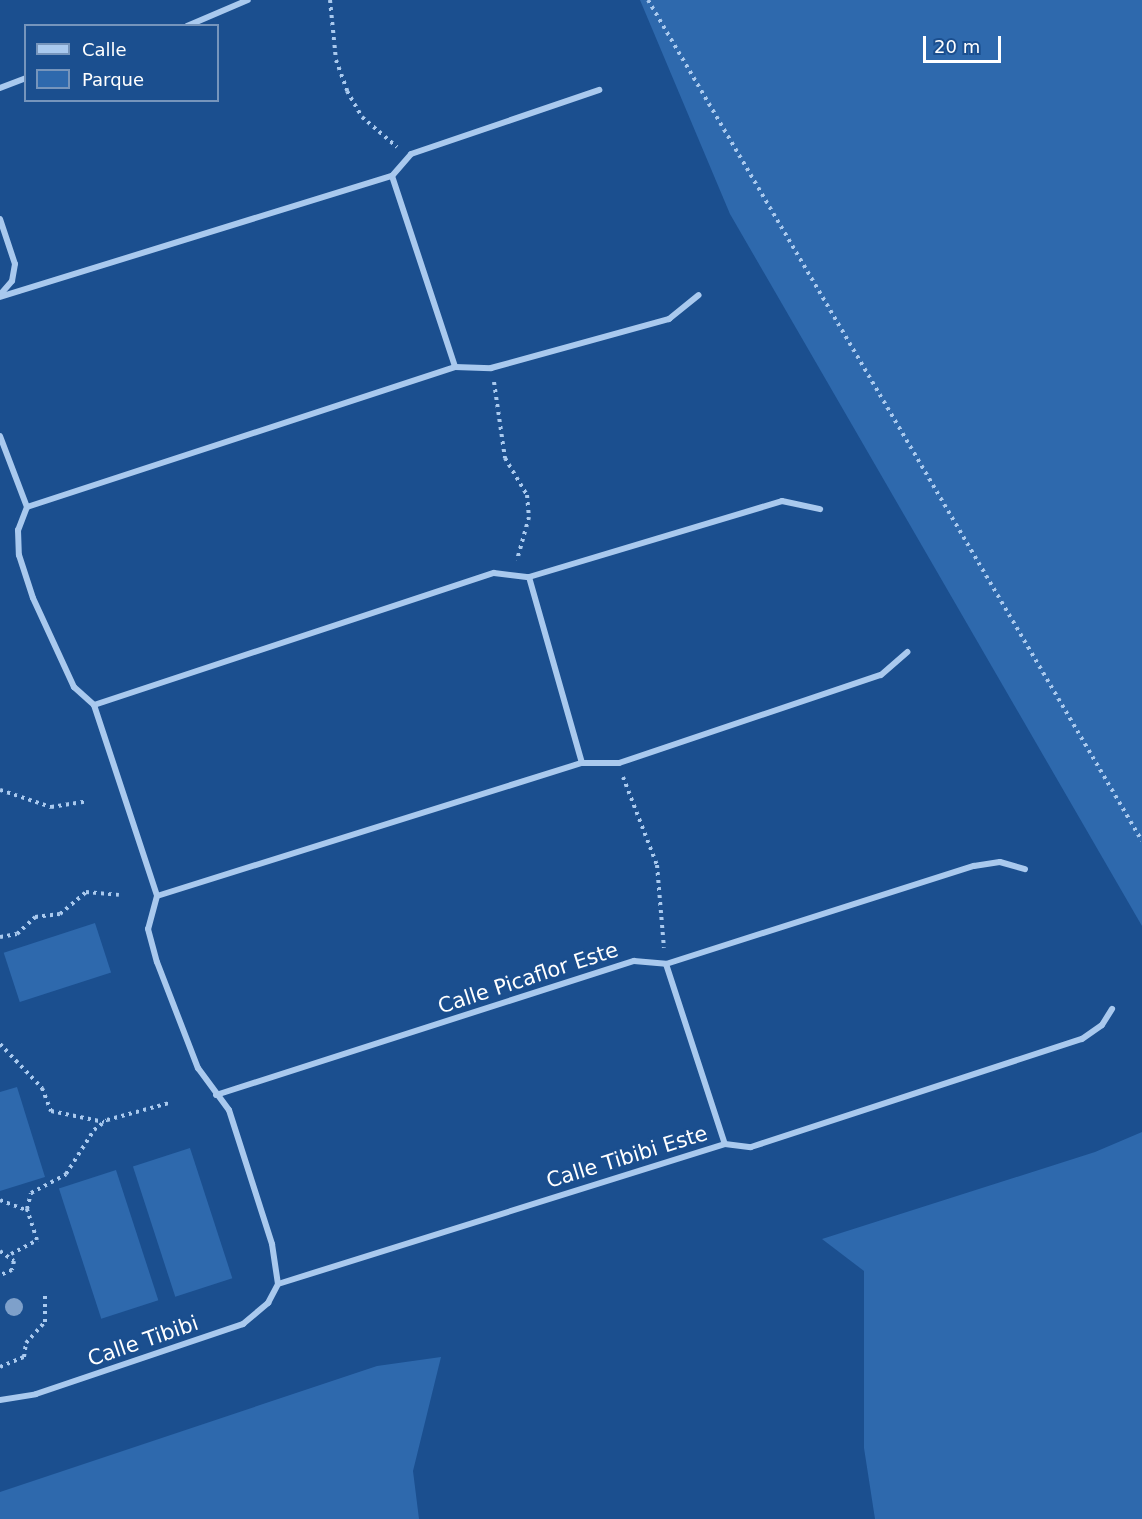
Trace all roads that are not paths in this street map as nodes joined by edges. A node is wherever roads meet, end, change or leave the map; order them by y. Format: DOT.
graph roads {
  1 [pos="248,0"];
  2 [pos="192,24"];
  3 [pos="24,79"];
  4 [pos="0,88"];
  5 [pos="599,90"];
  6 [pos="393,176"];
  7 [pos="0,219"];
  8 [pos="699,295"];
  9 [pos="0,296"];
  10 [pos="455,367"];
  11 [pos="0,436"];
  12 [pos="27,507"];
  13 [pos="820,509"];
  14 [pos="529,577"];
  15 [pos="907,651"];
  16 [pos="94,705"];
  17 [pos="582,764"];
  18 [pos="1024,869"];
  19 [pos="157,896"];
  20 [pos="666,964"];
  21 [pos="1112,1009"];
  22 [pos="216,1095"];
  23 [pos="725,1144"];
  24 [pos="278,1284"];
  25 [pos="0,1400"];
  1 -- 2 [label="street"];
  3 -- 4 [label="street"];
  5 -- 6 [label="street"];
  6 -- 9 [label="street"];
  6 -- 10 [label="street"];
  7 -- 9 [label="street"];
  8 -- 10 [label="street"];
  10 -- 12 [label="street"];
  11 -- 12 [label="street"];
  12 -- 16 [label="street"];
  13 -- 14 [label="street"];
  14 -- 16 [label="street"];
  14 -- 17 [label="street"];
  15 -- 17 [label="street"];
  16 -- 19 [label="street"];
  17 -- 19 [label="street"];
  18 -- 20 [label="street, Calle Picaflor Este"];
  19 -- 22 [label="street"];
  20 -- 22 [label="street, Calle Picaflor Este"];
  20 -- 23 [label="street"];
  21 -- 23 [label="street, Calle Tibibi Este"];
  22 -- 24 [label="street"];
  23 -- 24 [label="street, Calle Tibibi Este"];
  24 -- 25 [label="street, Calle Tibibi"];
}
